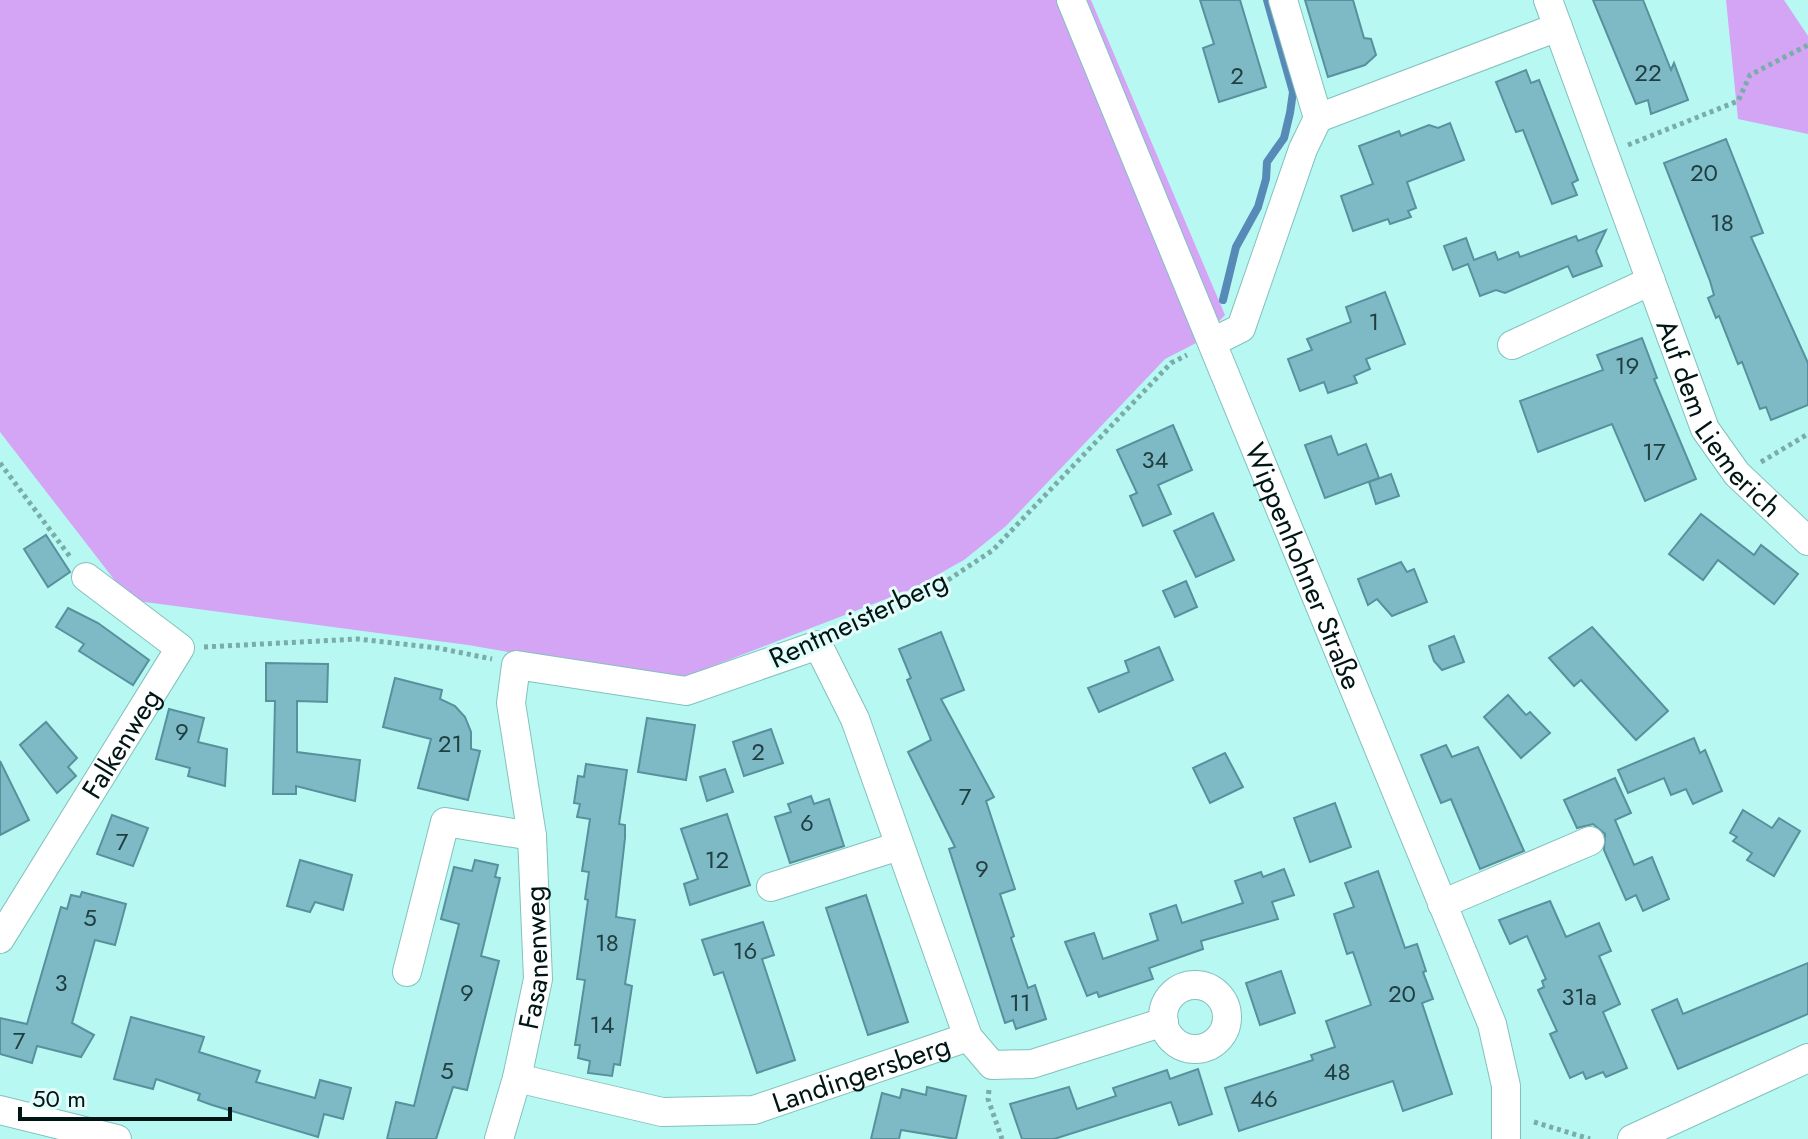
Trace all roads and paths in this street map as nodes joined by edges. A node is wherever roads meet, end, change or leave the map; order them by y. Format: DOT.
graph roads {
  1 [pos="1071,0"];
  2 [pos="1283,0"];
  3 [pos="1548,0"];
  4 [pos="1558,27"];
  5 [pos="1808,45"];
  6 [pos="1318,118"];
  7 [pos="1604,154"];
  8 [pos="1651,281"];
  9 [pos="1213,342"];
  10 [pos="1512,345"];
  11 [pos="1808,434"];
  12 [pos="0,463"];
  13 [pos="1737,474"];
  14 [pos="1808,541"];
  15 [pos="86,577"];
  16 [pos="818,645"];
  17 [pos="180,648"];
  18 [pos="516,665"];
  19 [pos="532,836"];
  20 [pos="1590,841"];
  21 [pos="899,846"];
  22 [pos="771,887"];
  23 [pos="1442,904"];
  24 [pos="0,939"];
  25 [pos="407,972"];
  26 [pos="1164,1022"];
  27 [pos="968,1037"];
  28 [pos="1808,1058"];
  29 [pos="992,1065"];
  30 [pos="517,1078"];
  31 [pos="0,1110"];
  32 [pos="1506,1127"];
  33 [pos="500,1138"];
  34 [pos="117,1139"];
  35 [pos="1002,1139"];
  36 [pos="1590,1139"];
  37 [pos="1632,1139"];
  1 -- 9 [label="street, Wippenhohner Straße"];
  2 -- 6 [label="street"];
  3 -- 4 [label="street, Auf dem Liemerich"];
  4 -- 6 [label="street"];
  4 -- 7 [label="street, Auf dem Liemerich"];
  5 -- 7 [label="path"];
  6 -- 9 [label="street"];
  7 -- 8 [label="street, Auf dem Liemerich"];
  8 -- 10 [label="street, Auf dem Liemerich"];
  8 -- 13 [label="street, Auf dem Liemerich"];
  9 -- 16 [label="path, Rentmeisterberg"];
  9 -- 23 [label="street, Wippenhohner Straße"];
  11 -- 13 [label="path"];
  12 -- 15 [label="path"];
  13 -- 14 [label="street, Auf dem Liemerich"];
  15 -- 17 [label="street"];
  16 -- 18 [label="street, Rentmeisterberg"];
  16 -- 21 [label="street, Landingersberg"];
  17 -- 18 [label="path"];
  17 -- 24 [label="street, Falkenweg"];
  18 -- 19 [label="street, Fasanenweg"];
  19 -- 25 [label="street"];
  19 -- 30 [label="street, Fasanenweg"];
  20 -- 23 [label="street"];
  21 -- 22 [label="street"];
  21 -- 27 [label="street, Landingersberg"];
  23 -- 32 [label="street, Wippenhohner Straße"];
  26 -- 29 [label="street, Landingersberg"];
  27 -- 29 [label="street, Landingersberg"];
  27 -- 30 [label="street, Landingersberg"];
  28 -- 37 [label="street"];
  29 -- 35 [label="path"];
  30 -- 33 [label="street, Fasanenweg"];
  31 -- 34 [label="street"];
  32 -- 36 [label="path"];
}
